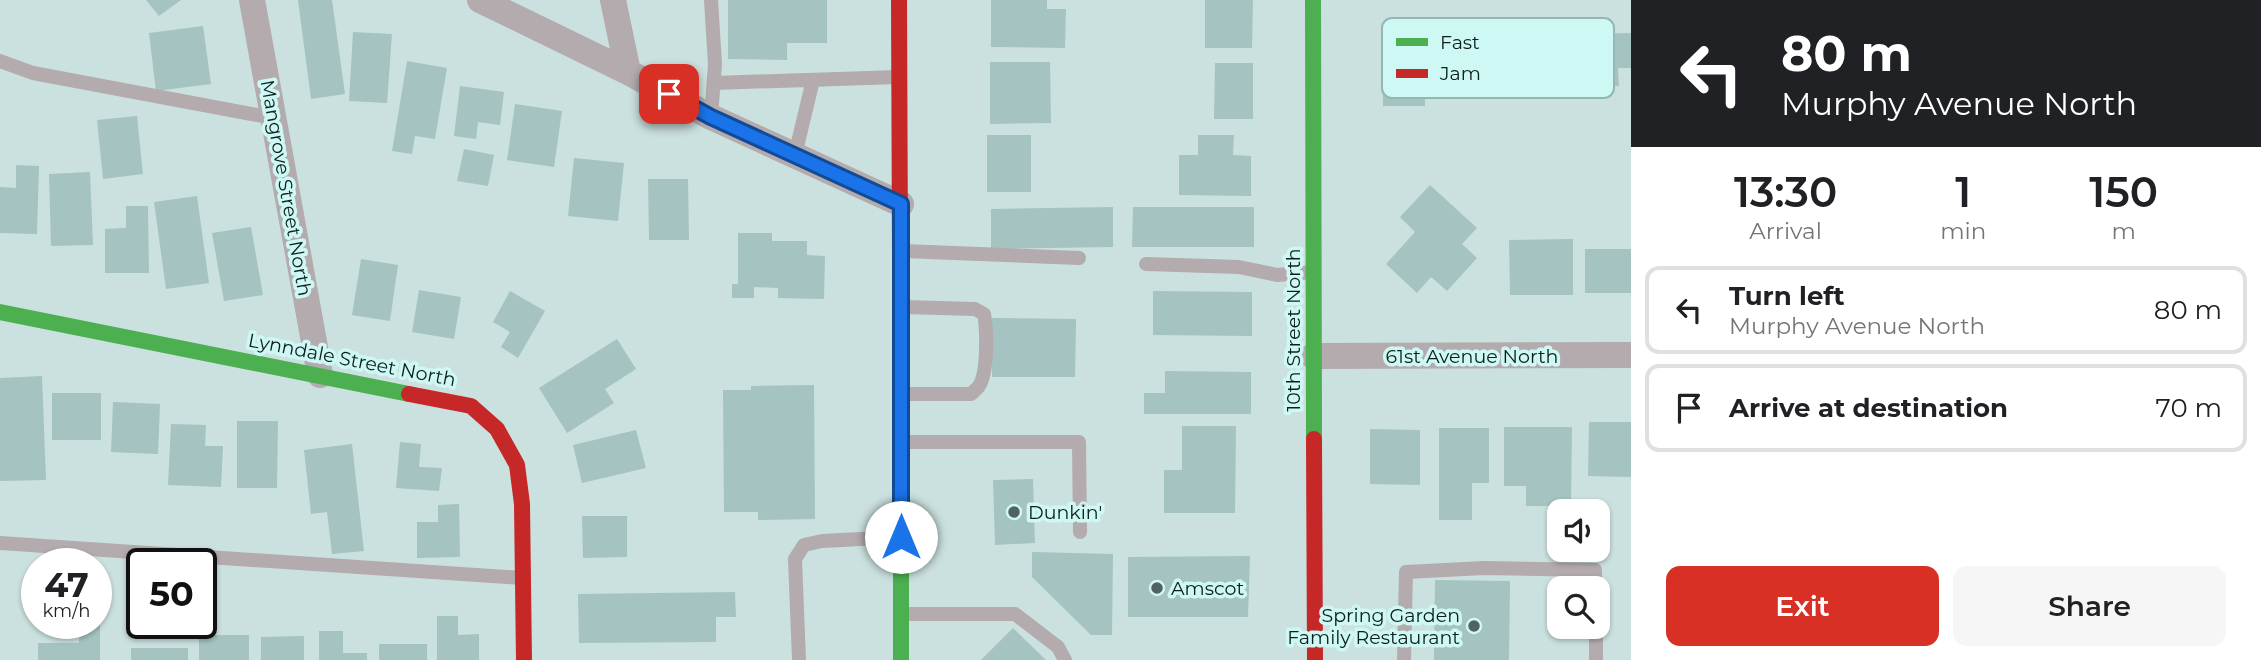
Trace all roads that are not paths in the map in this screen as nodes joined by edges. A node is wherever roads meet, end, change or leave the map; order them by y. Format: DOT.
graph roads {
  1 [pos="252,0"];
  2 [pos="480,0"];
  3 [pos="613,0"];
  4 [pos="712,0"];
  5 [pos="899,0"];
  6 [pos="1313,0"];
  7 [pos="0,61"];
  8 [pos="628,72"];
  9 [pos="900,77"];
  10 [pos="813,80"];
  11 [pos="714,83"];
  12 [pos="711,117"];
  13 [pos="273,118"];
  14 [pos="794,155"];
  15 [pos="901,204"];
  16 [pos="901,251"];
  17 [pos="1079,258"];
  18 [pos="1146,264"];
  19 [pos="1314,271"];
  20 [pos="901,307"];
  21 [pos="0,312"];
  22 [pos="1631,355"];
  23 [pos="1314,356"];
  24 [pos="320,375"];
  25 [pos="901,394"];
  26 [pos="901,442"];
  27 [pos="1080,532"];
  28 [pos="901,537"];
  29 [pos="0,543"];
  30 [pos="1595,576"];
  31 [pos="523,578"];
  32 [pos="901,614"];
  33 [pos="1596,639"];
  34 [pos="524,660"];
  35 [pos="799,660"];
  36 [pos="901,660"];
  37 [pos="1065,660"];
  38 [pos="1315,660"];
  39 [pos="1404,660"];
  40 [pos="1596,660"];
  1 -- 13 [label="street, Mangrove Street North"];
  2 -- 8 [label="street"];
  3 -- 8 [label="street"];
  4 -- 11 [label="lane"];
  5 -- 9 [label="street"];
  6 -- 19 [label="street, 10th Street North"];
  7 -- 13 [label="lane"];
  8 -- 12 [label="street"];
  9 -- 10 [label="lane"];
  9 -- 15 [label="street"];
  10 -- 11 [label="lane"];
  10 -- 14 [label="lane"];
  11 -- 12 [label="lane"];
  12 -- 14 [label="street"];
  13 -- 24 [label="street, Mangrove Street North"];
  14 -- 15 [label="street"];
  15 -- 16 [label="street"];
  16 -- 17 [label="lane"];
  16 -- 20 [label="street"];
  18 -- 19 [label="lane"];
  19 -- 23 [label="street, 10th Street North"];
  20 -- 25 [label="street"];
  20 -- 25 [label="lane"];
  21 -- 24 [label="street, Lynndale Street North"];
  22 -- 23 [label="street, 61st Avenue North"];
  23 -- 38 [label="street, 10th Street North"];
  24 -- 31 [label="street, Lynndale Street North"];
  25 -- 26 [label="street"];
  26 -- 27 [label="lane"];
  26 -- 28 [label="street"];
  28 -- 32 [label="street"];
  28 -- 35 [label="lane"];
  29 -- 31 [label="lane"];
  30 -- 39 [label="lane"];
  31 -- 34 [label="street, Lynndale Street North"];
  32 -- 36 [label="street"];
  32 -- 37 [label="lane"];
  33 -- 40 [label="lane"];
}
